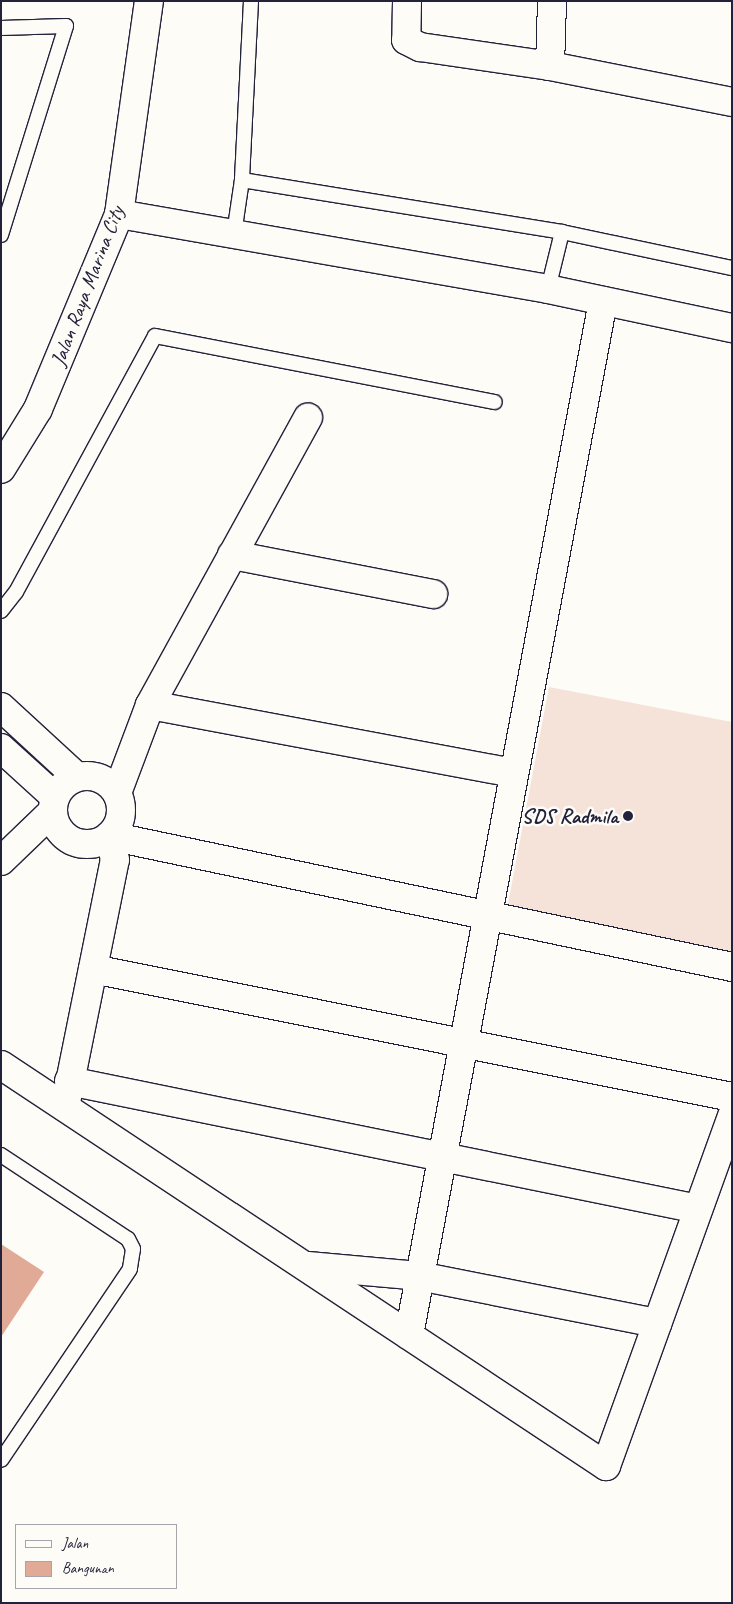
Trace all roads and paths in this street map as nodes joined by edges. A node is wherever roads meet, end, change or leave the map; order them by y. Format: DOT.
graph roads {
  1 [pos="149,1"];
  2 [pos="251,1"];
  3 [pos="407,1"];
  4 [pos="552,1"];
  5 [pos="1,28"];
  6 [pos="550,66"];
  7 [pos="732,102"];
  8 [pos="242,180"];
  9 [pos="119,214"];
  10 [pos="562,232"];
  11 [pos="234,234"];
  12 [pos="1,235"];
  13 [pos="732,268"];
  14 [pos="548,289"];
  15 [pos="603,301"];
  16 [pos="732,328"];
  17 [pos="495,402"];
  18 [pos="308,418"];
  19 [pos="1,469"];
  20 [pos="232,555"];
  21 [pos="433,594"];
  22 [pos="1,611"];
  23 [pos="150,705"];
  24 [pos="1,707"];
  25 [pos="1,748"];
  26 [pos="512,773"];
  27 [pos="77,777"];
  28 [pos="117,793"];
  29 [pos="53,805"];
  30 [pos="110,836"];
  31 [pos="1,861"];
  32 [pos="486,915"];
  33 [pos="732,967"];
  34 [pos="93,969"];
  35 [pos="463,1043"];
  36 [pos="1,1064"];
  37 [pos="67,1094"];
  38 [pos="732,1097"];
  39 [pos="732,1116"];
  40 [pos="1,1155"];
  41 [pos="441,1157"];
  42 [pos="698,1209"];
  43 [pos="304,1266"];
  44 [pos="419,1276"];
  45 [pos="657,1323"];
  46 [pos="409,1336"];
  47 [pos="1,1460"];
  1 -- 9 [label="street, Jalan Raya Marina City"];
  2 -- 8 [label="lane"];
  3 -- 6 [label="street"];
  4 -- 6 [label="street"];
  5 -- 12 [label="lane"];
  6 -- 7 [label="street"];
  8 -- 10 [label="lane"];
  8 -- 11 [label="lane"];
  9 -- 11 [label="street"];
  9 -- 19 [label="street, Jalan Raya Marina City"];
  10 -- 13 [label="lane"];
  10 -- 14 [label="lane"];
  11 -- 14 [label="street"];
  14 -- 15 [label="street"];
  15 -- 16 [label="street"];
  15 -- 26 [label="street"];
  17 -- 22 [label="lane"];
  18 -- 20 [label="street"];
  20 -- 21 [label="street"];
  20 -- 23 [label="street"];
  23 -- 26 [label="street"];
  23 -- 28 [label="street"];
  24 -- 27 [label="street"];
  25 -- 29 [label="street"];
  26 -- 32 [label="street"];
  27 -- 28 [label="street"];
  27 -- 29 [label="street"];
  28 -- 30 [label="street"];
  29 -- 30 [label="street"];
  29 -- 31 [label="street"];
  30 -- 32 [label="street"];
  30 -- 34 [label="street"];
  32 -- 33 [label="street"];
  32 -- 35 [label="street"];
  34 -- 35 [label="street"];
  34 -- 37 [label="street"];
  35 -- 38 [label="street"];
  35 -- 41 [label="street"];
  36 -- 37 [label="street"];
  37 -- 41 [label="street"];
  37 -- 43 [label="street"];
  39 -- 42 [label="street"];
  40 -- 47 [label="lane"];
  41 -- 42 [label="street"];
  41 -- 44 [label="street"];
  42 -- 45 [label="street"];
  43 -- 44 [label="street"];
  43 -- 46 [label="street"];
  44 -- 45 [label="street"];
  44 -- 46 [label="street"];
  45 -- 46 [label="street"];
}
